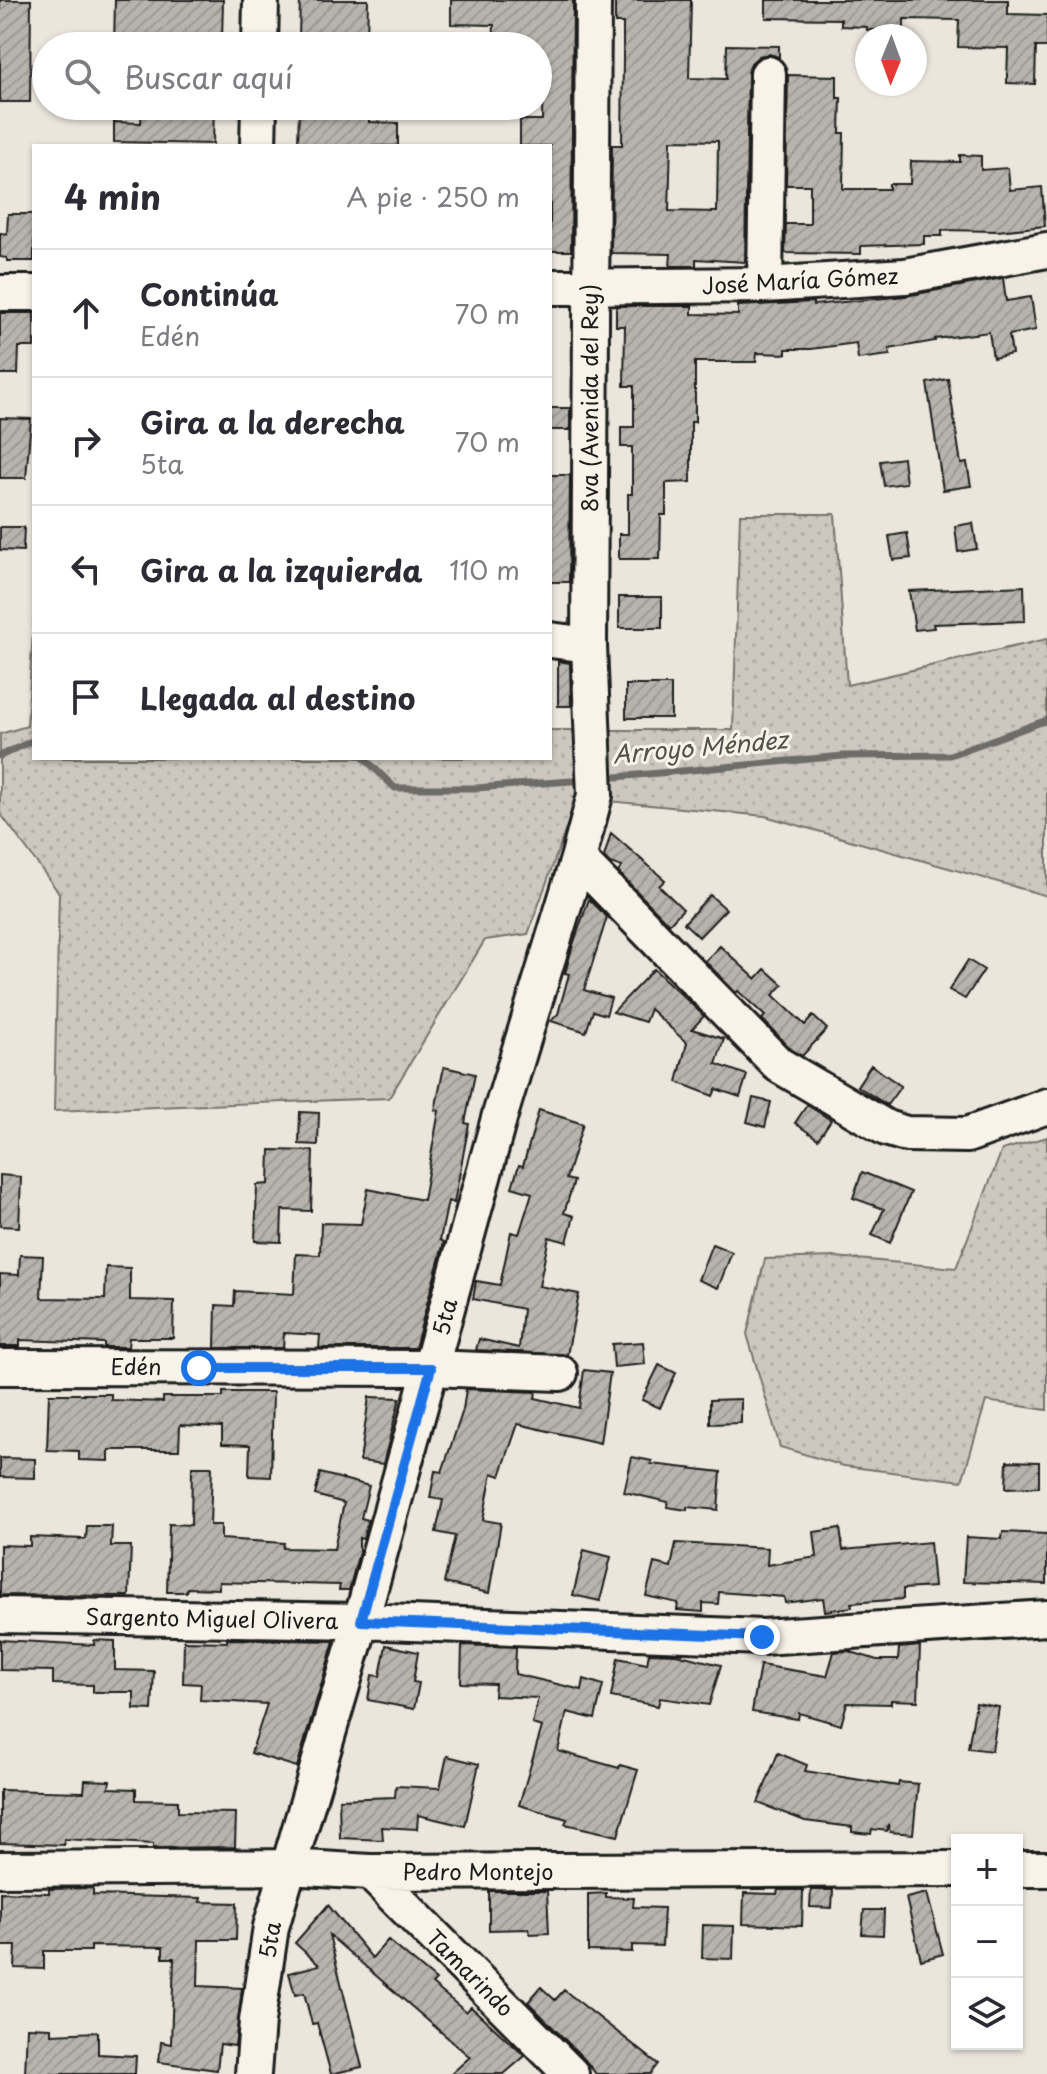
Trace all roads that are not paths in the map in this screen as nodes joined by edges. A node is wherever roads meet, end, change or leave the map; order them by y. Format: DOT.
graph roads {
  1 [pos="261,0"];
  2 [pos="593,0"];
  3 [pos="260,32"];
  4 [pos="768,74"];
  5 [pos="259,120"];
  6 [pos="258,144"];
  7 [pos="1047,250"];
  8 [pos="765,285"];
  9 [pos="552,287"];
  10 [pos="590,287"];
  11 [pos="0,293"];
  12 [pos="32,293"];
  13 [pos="552,640"];
  14 [pos="589,645"];
  15 [pos="594,780"];
  16 [pos="578,859"];
  17 [pos="1047,1106"];
  18 [pos="0,1367"];
  19 [pos="431,1368"];
  20 [pos="560,1373"];
  21 [pos="0,1615"];
  22 [pos="1047,1618"];
  23 [pos="361,1621"];
  24 [pos="288,1867"];
  25 [pos="0,1869"];
  26 [pos="951,1869"];
  27 [pos="1023,1869"];
  28 [pos="1047,1869"];
  29 [pos="370,1872"];
  30 [pos="253,2074"];
  31 [pos="571,2074"];
  1 -- 3 [label="street"];
  2 -- 10 [label="street, 8va (Avenida del Rey)"];
  4 -- 8 [label="street"];
  5 -- 6 [label="street"];
  7 -- 8 [label="street, José María Gómez"];
  8 -- 10 [label="street, José María Gómez"];
  9 -- 10 [label="street, José María Gómez"];
  10 -- 14 [label="street, 8va (Avenida del Rey)"];
  11 -- 12 [label="street"];
  13 -- 14 [label="street"];
  14 -- 15 [label="street, 8va (Avenida del Rey)"];
  15 -- 16 [label="street, 5ta"];
  16 -- 17 [label="street"];
  16 -- 19 [label="street, 5ta"];
  18 -- 19 [label="street, Edén"];
  19 -- 20 [label="street, Edén"];
  19 -- 23 [label="street, 5ta"];
  21 -- 23 [label="street, Sargento Miguel Olivera"];
  22 -- 23 [label="street, Sargento Miguel Olivera"];
  23 -- 24 [label="street, 5ta"];
  24 -- 25 [label="street, Pedro Montejo"];
  24 -- 29 [label="street, Pedro Montejo"];
  24 -- 30 [label="street, 5ta"];
  26 -- 29 [label="street, Pedro Montejo"];
  27 -- 28 [label="street"];
  29 -- 31 [label="street, Tamarindo"];
}
